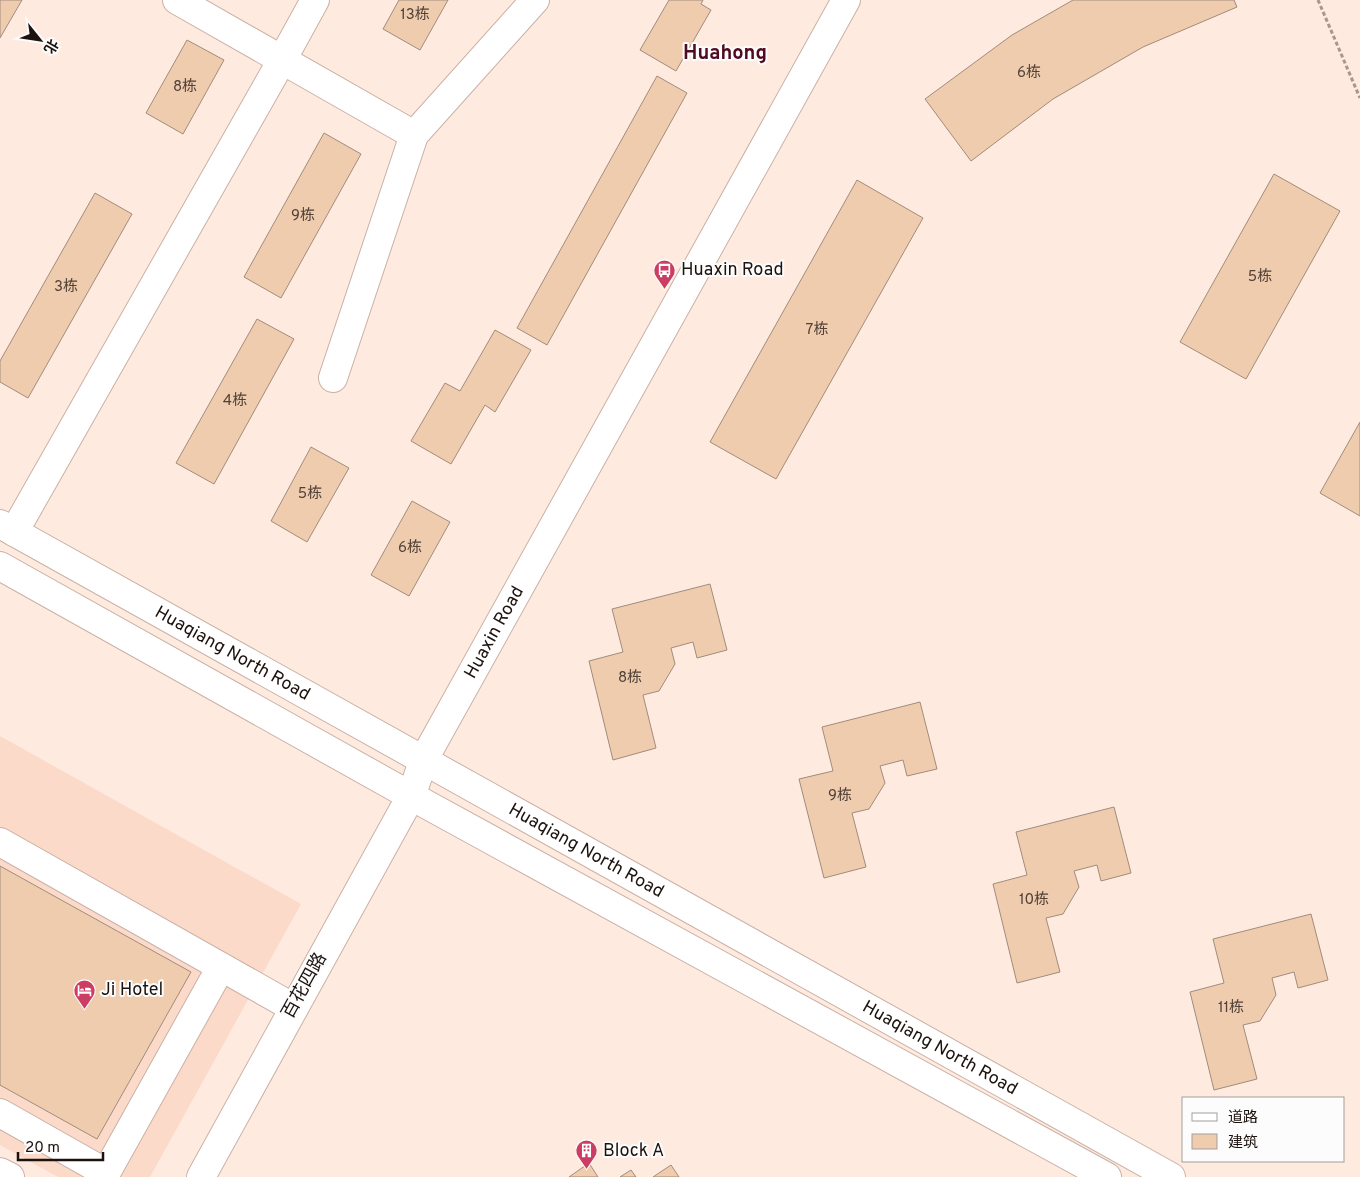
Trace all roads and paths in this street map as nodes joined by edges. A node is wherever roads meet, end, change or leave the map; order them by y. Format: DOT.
graph roads {
  1 [pos="177,0"];
  2 [pos="315,0"];
  3 [pos="535,0"];
  4 [pos="846,0"];
  5 [pos="1318,0"];
  6 [pos="282,60"];
  7 [pos="1360,98"];
  8 [pos="414,135"];
  9 [pos="333,378"];
  10 [pos="7,528"];
  11 [pos="0,566"];
  12 [pos="424,759"];
  13 [pos="411,796"];
  14 [pos="0,842"];
  15 [pos="221,967"];
  16 [pos="294,1008"];
  17 [pos="0,1113"];
  18 [pos="0,1172"];
  19 [pos="10,1177"];
  20 [pos="201,1177"];
  21 [pos="1107,1177"];
  22 [pos="1172,1177"];
  1 -- 6 [label="main road"];
  2 -- 6 [label="main road"];
  3 -- 8 [label="main road"];
  4 -- 12 [label="main road, Huaxin Road"];
  5 -- 7 [label="path"];
  6 -- 8 [label="main road"];
  6 -- 10 [label="main road"];
  8 -- 9 [label="main road"];
  10 -- 12 [label="main road, Huaqiang North Road"];
  11 -- 13 [label="main road, Huaqiang North Road"];
  12 -- 13 [label="main road, Huaxin Road"];
  12 -- 22 [label="main road, Huaqiang North Road"];
  13 -- 16 [label="main road, 百花四路"];
  13 -- 21 [label="main road, Huaqiang North Road"];
  14 -- 15 [label="main road"];
  15 -- 16 [label="main road"];
  15 -- 17 [label="main road"];
  16 -- 20 [label="main road, 百花四路"];
  18 -- 19 [label="main road"];
}
